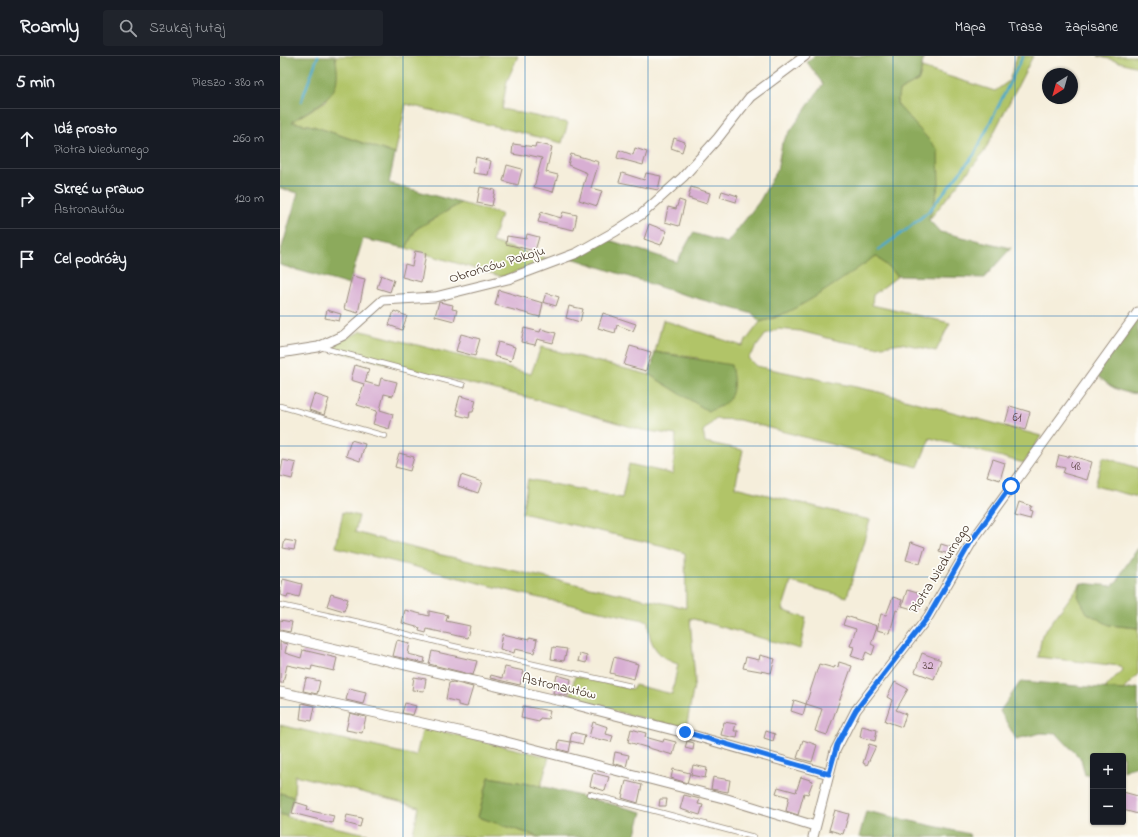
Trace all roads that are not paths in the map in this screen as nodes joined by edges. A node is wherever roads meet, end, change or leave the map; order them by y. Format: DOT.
graph roads {
  1 [pos="805,56"];
  2 [pos="1138,312"];
  3 [pos="318,347"];
  4 [pos="280,353"];
  5 [pos="463,385"];
  6 [pos="280,406"];
  7 [pos="385,436"];
  8 [pos="280,605"];
  9 [pos="280,636"];
  10 [pos="631,686"];
  11 [pos="280,692"];
  12 [pos="829,774"];
  13 [pos="590,794"];
  14 [pos="815,826"];
  15 [pos="754,837"];
  16 [pos="812,837"];
  1 -- 3 [label="street, Obrońców Pokoju"];
  2 -- 12 [label="street, Piotra Niedurnego"];
  3 -- 4 [label="street, Obrońców Pokoju"];
  3 -- 5 [label="lane"];
  6 -- 7 [label="lane"];
  8 -- 10 [label="lane"];
  9 -- 12 [label="street, Astronautów"];
  11 -- 14 [label="street"];
  12 -- 14 [label="street, Piotra Niedurnego"];
  13 -- 15 [label="lane"];
  14 -- 16 [label="street, Piotra Niedurnego"];
}
